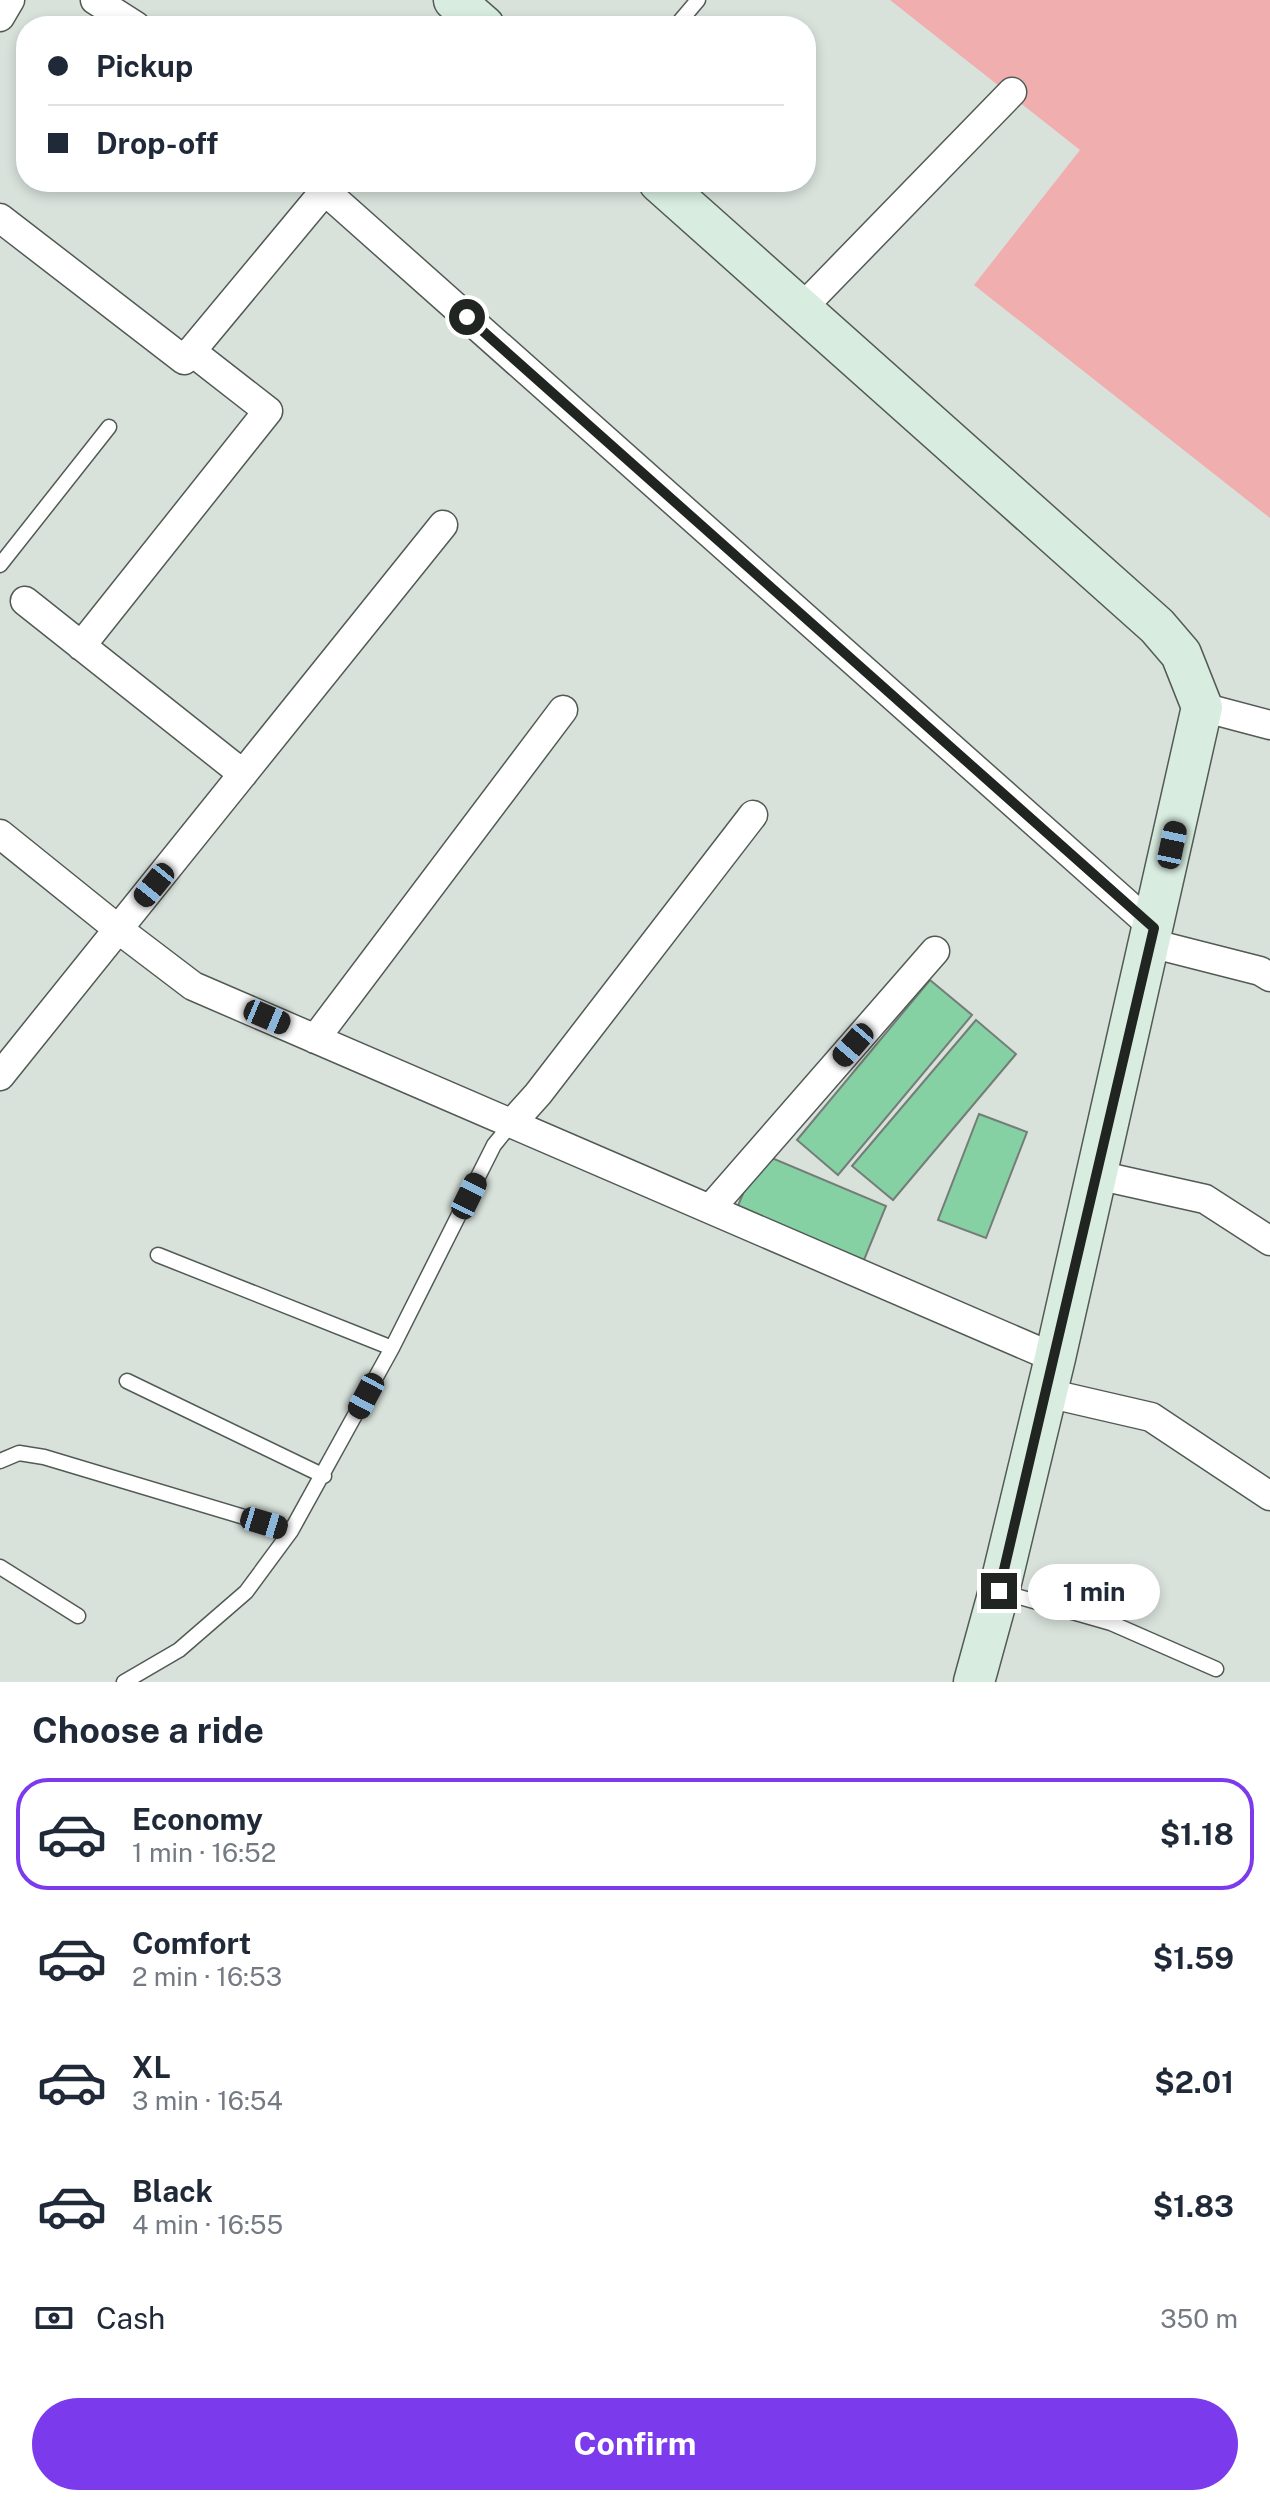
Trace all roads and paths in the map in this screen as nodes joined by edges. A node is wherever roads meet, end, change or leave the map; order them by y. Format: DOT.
graph roads {
  1 [pos="10,0"];
  2 [pos="95,0"];
  3 [pos="698,0"];
  4 [pos="120,16"];
  5 [pos="684,16"];
  6 [pos="0,17"];
  7 [pos="1012,92"];
  8 [pos="318,192"];
  9 [pos="332,192"];
  10 [pos="670,192"];
  11 [pos="0,218"];
  12 [pos="801,309"];
  13 [pos="191,351"];
  14 [pos="109,427"];
  15 [pos="443,525"];
  16 [pos="0,565"];
  17 [pos="25,601"];
  18 [pos="81,646"];
  19 [pos="1202,707"];
  20 [pos="563,710"];
  21 [pos="1270,725"];
  22 [pos="243,774"];
  23 [pos="753,815"];
  24 [pos="0,834"];
  25 [pos="118,929"];
  26 [pos="1152,935"];
  27 [pos="935,951"];
  28 [pos="1270,977"];
  29 [pos="315,1039"];
  30 [pos="0,1076"];
  31 [pos="512,1123"];
  32 [pos="1097,1175"];
  33 [pos="710,1209"];
  34 [pos="1270,1241"];
  35 [pos="158,1255"];
  36 [pos="392,1348"];
  37 [pos="1051,1375"];
  38 [pos="127,1381"];
  39 [pos="0,1461"];
  40 [pos="324,1476"];
  41 [pos="1270,1496"];
  42 [pos="291,1531"];
  43 [pos="0,1567"];
  44 [pos="999,1591"];
  45 [pos="78,1616"];
  46 [pos="1216,1669"];
  47 [pos="124,1682"];
  48 [pos="974,1682"];
  1 -- 6 [label="street"];
  2 -- 4 [label="street"];
  3 -- 5 [label="lane"];
  7 -- 12 [label="street"];
  8 -- 13 [label="street"];
  9 -- 26 [label="street"];
  10 -- 12 [label="street"];
  11 -- 13 [label="street"];
  12 -- 19 [label="street"];
  13 -- 18 [label="street"];
  14 -- 16 [label="lane"];
  15 -- 22 [label="street"];
  17 -- 18 [label="street"];
  18 -- 22 [label="street"];
  19 -- 21 [label="street"];
  19 -- 26 [label="street"];
  20 -- 29 [label="street"];
  22 -- 25 [label="street"];
  23 -- 31 [label="street"];
  24 -- 25 [label="street"];
  25 -- 29 [label="street"];
  25 -- 30 [label="street"];
  26 -- 28 [label="street"];
  26 -- 32 [label="street"];
  27 -- 33 [label="street"];
  29 -- 31 [label="street"];
  31 -- 33 [label="street"];
  31 -- 36 [label="lane"];
  32 -- 34 [label="street"];
  32 -- 37 [label="street"];
  33 -- 37 [label="street"];
  35 -- 36 [label="lane"];
  36 -- 40 [label="lane"];
  37 -- 41 [label="street"];
  37 -- 44 [label="street"];
  38 -- 40 [label="lane"];
  39 -- 42 [label="lane"];
  40 -- 42 [label="lane"];
  42 -- 47 [label="lane"];
  43 -- 45 [label="lane"];
  44 -- 46 [label="lane"];
  44 -- 48 [label="street"];
}
